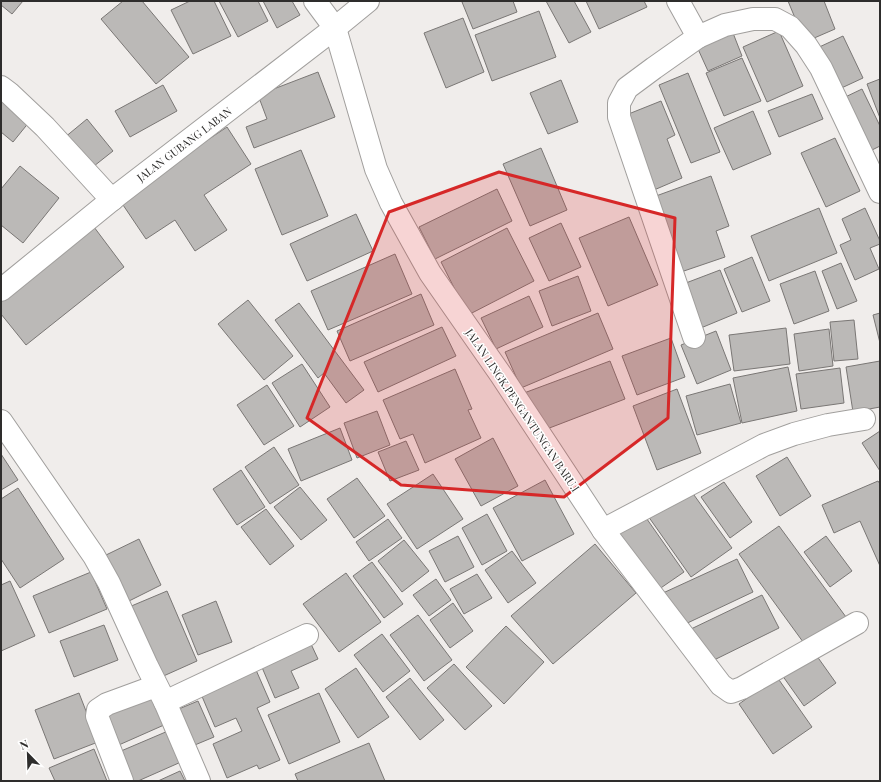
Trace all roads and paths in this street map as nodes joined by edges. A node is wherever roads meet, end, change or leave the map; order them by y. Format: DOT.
graph roads {
  1 [pos="315,1"];
  2 [pos="368,1"];
  3 [pos="678,1"];
  4 [pos="335,28"];
  5 [pos="698,37"];
  6 [pos="1,87"];
  7 [pos="879,186"];
  8 [pos="112,200"];
  9 [pos="1,290"];
  10 [pos="694,337"];
  11 [pos="864,419"];
  12 [pos="1,421"];
  13 [pos="603,530"];
  14 [pos="857,623"];
  15 [pos="307,635"];
  16 [pos="161,694"];
  17 [pos="122,781"];
  18 [pos="199,781"];
  1 -- 4 [label="street"];
  2 -- 4 [label="street, JALAN GUBANG LABAN"];
  3 -- 5 [label="street"];
  4 -- 8 [label="street, JALAN GUBANG LABAN"];
  4 -- 13 [label="street, JALAN LINGK.PENGANTUNGAN BARU.I"];
  5 -- 7 [label="street"];
  5 -- 10 [label="street"];
  6 -- 8 [label="street"];
  8 -- 9 [label="street, JALAN GUBANG LABAN"];
  11 -- 13 [label="street"];
  12 -- 16 [label="street"];
  13 -- 14 [label="street, JALAN LINGK.PENGANTUNGAN BARU.I"];
  15 -- 16 [label="street"];
  16 -- 17 [label="street"];
  16 -- 18 [label="street"];
}
